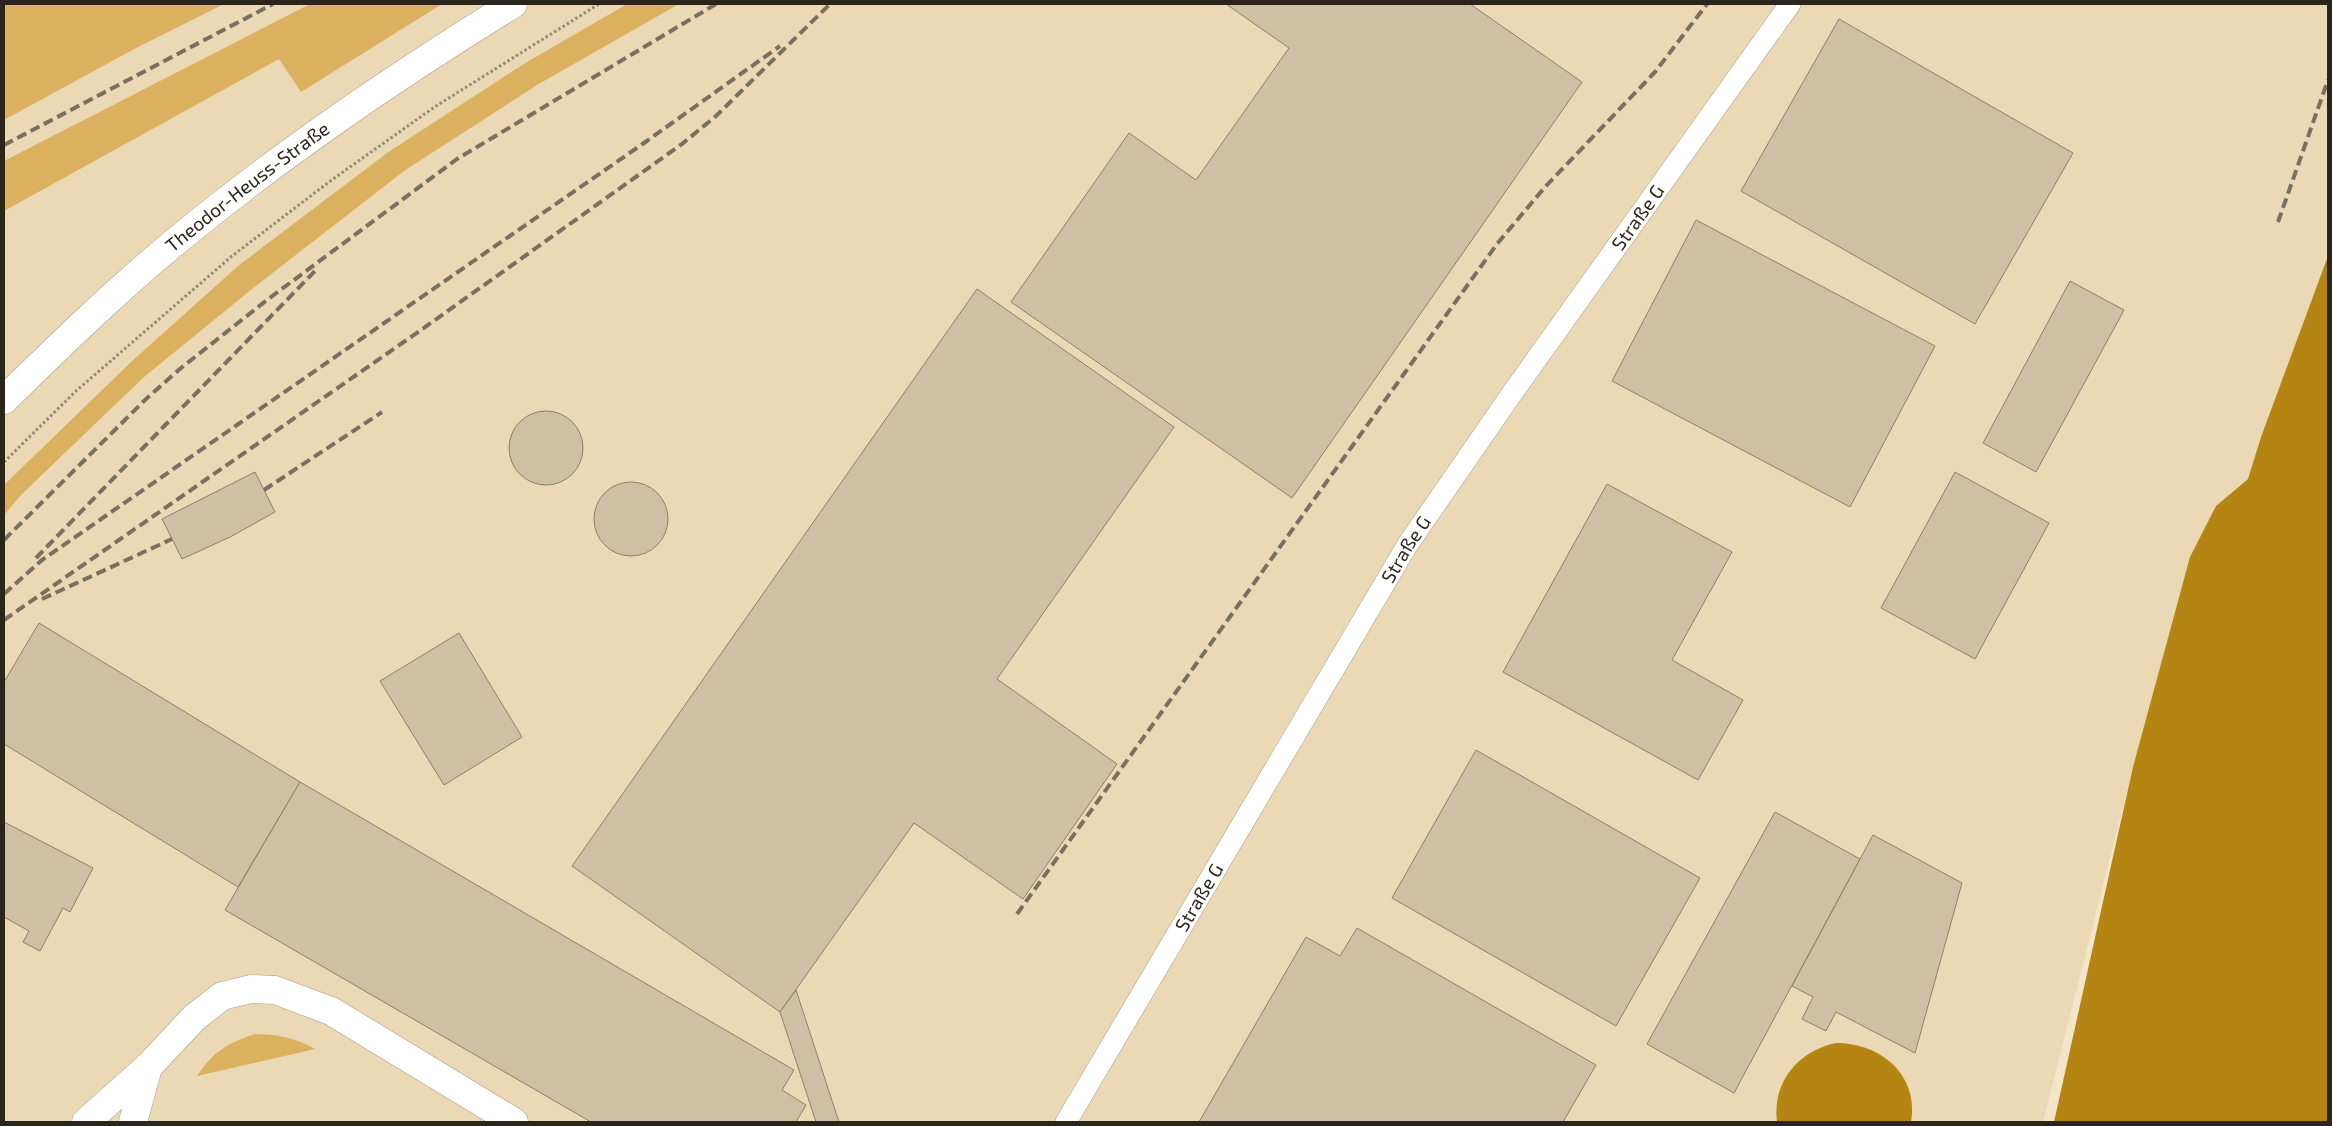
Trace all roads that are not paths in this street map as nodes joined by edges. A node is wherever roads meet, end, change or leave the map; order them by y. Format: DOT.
graph roads {
  1 [pos="513,4"];
  2 [pos="1790,4"];
  3 [pos="4,400"];
  4 [pos="148,1067"];
  5 [pos="86,1122"];
  6 [pos="133,1122"];
  7 [pos="514,1122"];
  8 [pos="1066,1122"];
  1 -- 3 [label="main road, Theodor-Heuss-Straße"];
  2 -- 8 [label="lane, Straße G"];
  4 -- 5 [label="main road"];
  4 -- 6 [label="main road"];
  4 -- 7 [label="main road"];
}
